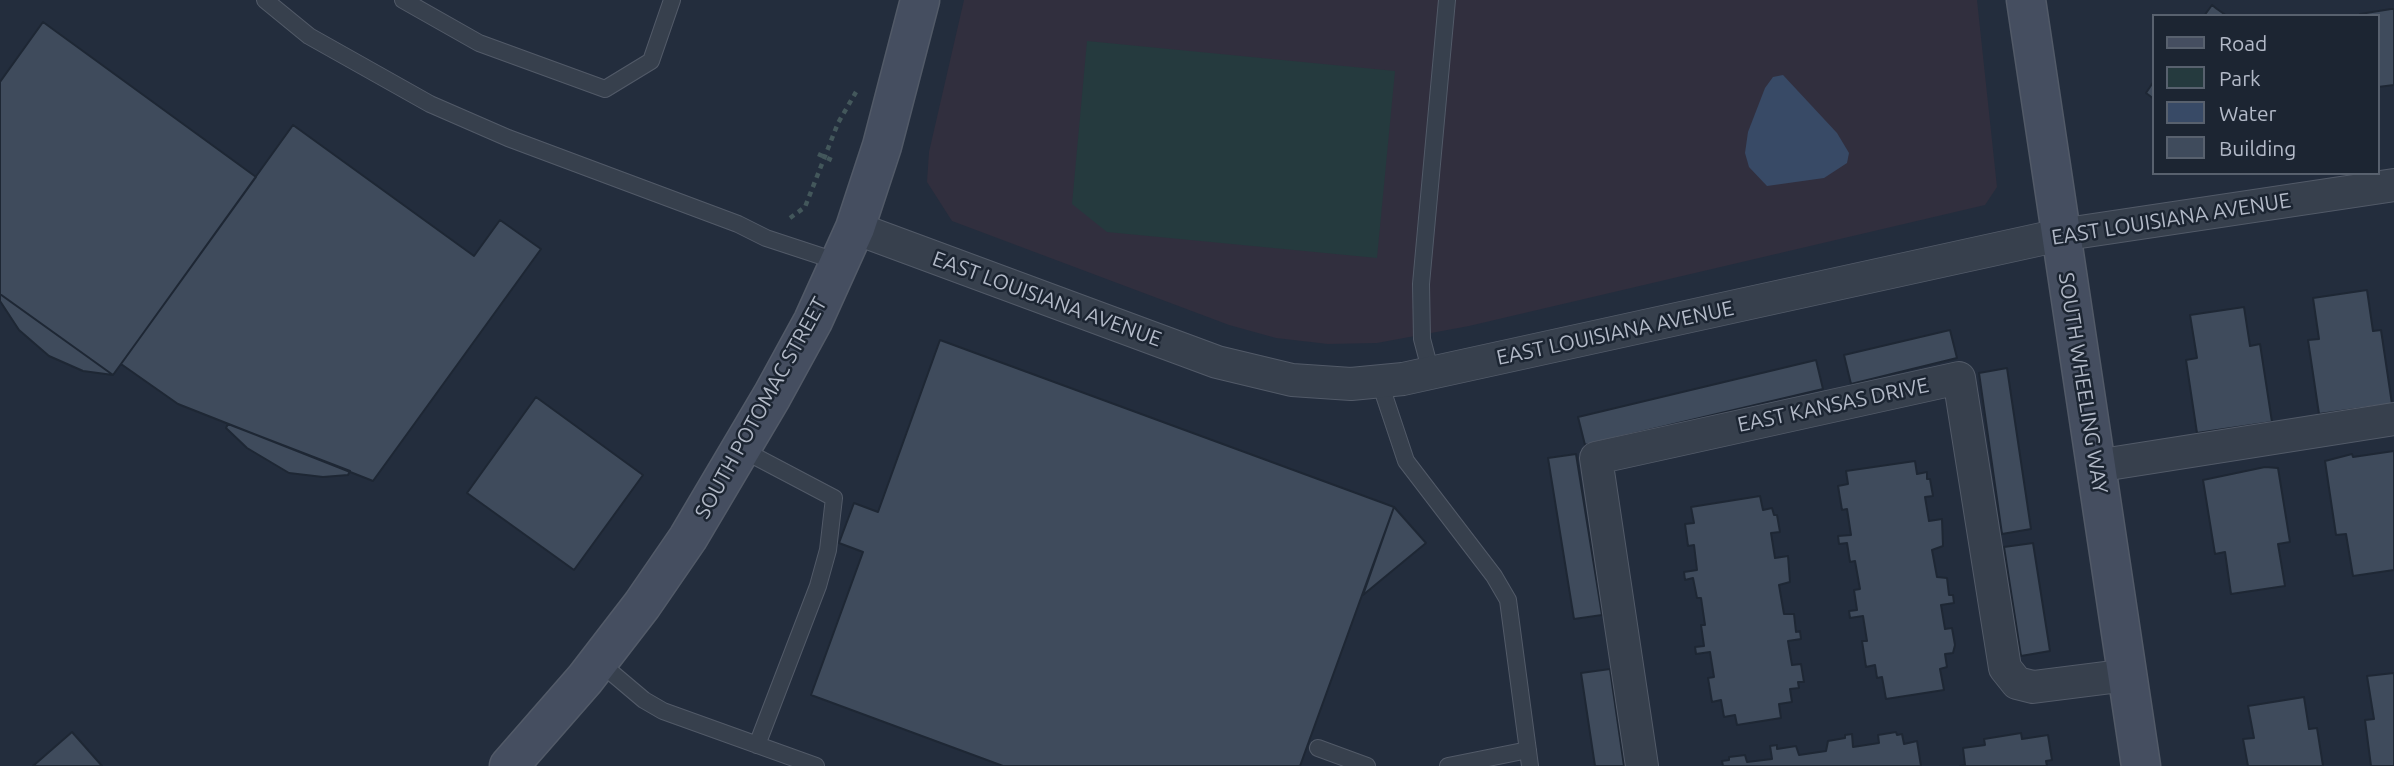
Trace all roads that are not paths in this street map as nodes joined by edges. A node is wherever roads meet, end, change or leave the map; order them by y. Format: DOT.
graph roads {
  1 [pos="265,0"];
  2 [pos="403,0"];
  3 [pos="672,0"];
  4 [pos="919,0"];
  5 [pos="1447,0"];
  6 [pos="2026,0"];
  7 [pos="2394,185"];
  8 [pos="855,228"];
  9 [pos="2060,235"];
  10 [pos="839,262"];
  11 [pos="1431,373"];
  12 [pos="1380,383"];
  13 [pos="2394,419"];
  14 [pos="741,449"];
  15 [pos="2096,466"];
  16 [pos="599,662"];
  17 [pos="2128,675"];
  18 [pos="757,745"];
  19 [pos="1318,748"];
  20 [pos="1529,758"];
  21 [pos="509,766"];
  22 [pos="816,766"];
  23 [pos="1367,766"];
  24 [pos="1448,766"];
  25 [pos="1642,766"];
  26 [pos="2141,766"];
  1 -- 10 [label="lane"];
  2 -- 3 [label="lane"];
  4 -- 8 [label="street, SOUTH POTOMAC STREET"];
  5 -- 11 [label="lane"];
  6 -- 9 [label="street, SOUTH WHEELING WAY"];
  7 -- 9 [label="street, EAST LOUISIANA AVENUE"];
  8 -- 10 [label="street, SOUTH POTOMAC STREET"];
  8 -- 12 [label="street, EAST LOUISIANA AVENUE"];
  9 -- 11 [label="street, EAST LOUISIANA AVENUE"];
  9 -- 15 [label="street, SOUTH WHEELING WAY"];
  10 -- 14 [label="street, SOUTH POTOMAC STREET"];
  11 -- 12 [label="street, EAST LOUISIANA AVENUE"];
  12 -- 20 [label="lane"];
  13 -- 15 [label="street"];
  14 -- 16 [label="street, SOUTH POTOMAC STREET"];
  14 -- 18 [label="lane"];
  15 -- 17 [label="street, SOUTH WHEELING WAY"];
  16 -- 18 [label="lane"];
  16 -- 21 [label="street, SOUTH POTOMAC STREET"];
  17 -- 25 [label="street, EAST KANSAS DRIVE"];
  17 -- 26 [label="street, SOUTH WHEELING WAY"];
  18 -- 22 [label="lane"];
  19 -- 23 [label="lane"];
  20 -- 24 [label="lane"];
}
